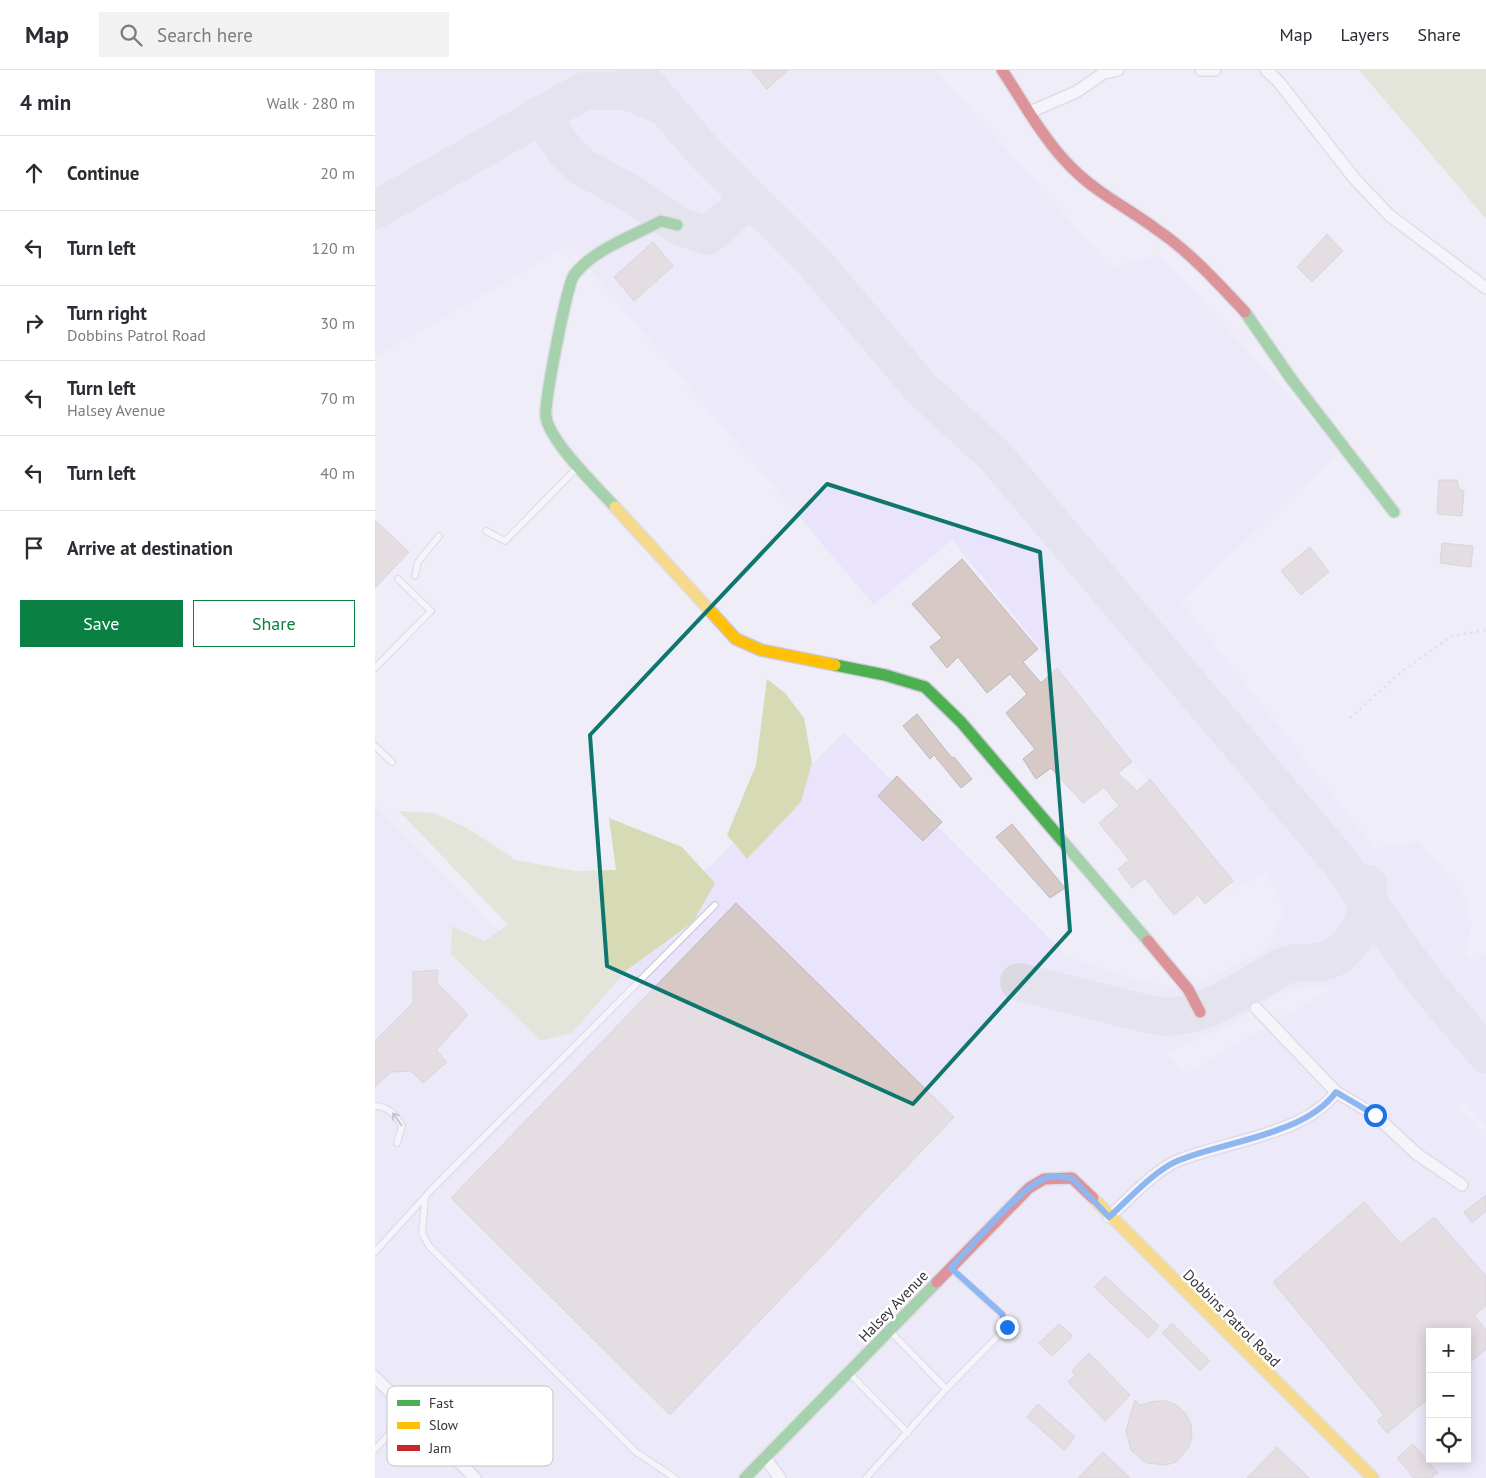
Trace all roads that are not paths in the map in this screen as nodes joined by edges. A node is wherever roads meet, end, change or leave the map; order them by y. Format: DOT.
graph roads {
  1 [pos="1002,70"];
  2 [pos="1118,70"];
  3 [pos="1201,70"];
  4 [pos="1215,70"];
  5 [pos="1266,70"];
  6 [pos="1030,112"];
  7 [pos="677,225"];
  8 [pos="1486,288"];
  9 [pos="579,467"];
  10 [pos="1395,512"];
  11 [pos="486,531"];
  12 [pos="439,536"];
  13 [pos="415,576"];
  14 [pos="398,579"];
  15 [pos="375,668"];
  16 [pos="375,746"];
  17 [pos="392,762"];
  18 [pos="715,905"];
  19 [pos="1256,1008"];
  20 [pos="1200,1012"];
  21 [pos="1336,1092"];
  22 [pos="375,1106"];
  23 [pos="397,1144"];
  24 [pos="1072,1178"];
  25 [pos="1462,1185"];
  26 [pos="425,1199"];
  27 [pos="1109,1217"];
  28 [pos="375,1252"];
  29 [pos="951,1268"];
  30 [pos="890,1331"];
  31 [pos="849,1373"];
  32 [pos="375,1377"];
  33 [pos="387,1389"];
  34 [pos="946,1389"];
  35 [pos="908,1433"];
  36 [pos="387,1436"];
  37 [pos="375,1448"];
  38 [pos="765,1458"];
  39 [pos="463,1466"];
  40 [pos="475,1478"];
  41 [pos="675,1478"];
  42 [pos="745,1478"];
  43 [pos="780,1478"];
  44 [pos="866,1478"];
  45 [pos="1373,1478"];
  1 -- 6 [label="street"];
  2 -- 6 [label="street"];
  3 -- 4 [label="street"];
  5 -- 8 [label="street"];
  6 -- 10 [label="street"];
  7 -- 9 [label="street"];
  9 -- 11 [label="lane"];
  9 -- 20 [label="street"];
  12 -- 13 [label="lane"];
  14 -- 15 [label="lane"];
  16 -- 17 [label="lane"];
  18 -- 26 [label="lane"];
  19 -- 21 [label="street"];
  21 -- 25 [label="street"];
  21 -- 27 [label="street"];
  23 -- 22 [label="lane, one-way"];
  24 -- 27 [label="street, Dobbins Patrol Road"];
  24 -- 29 [label="street, Halsey Avenue"];
  26 -- 28 [label="lane"];
  26 -- 41 [label="lane"];
  27 -- 45 [label="street, Dobbins Patrol Road"];
  29 -- 30 [label="street, Halsey Avenue"];
  29 -- 34 [label="lane"];
  30 -- 31 [label="street, Halsey Avenue"];
  30 -- 34 [label="lane"];
  31 -- 35 [label="lane"];
  31 -- 38 [label="street, Halsey Avenue"];
  32 -- 33 [label="street"];
  34 -- 35 [label="lane"];
  35 -- 44 [label="lane"];
  36 -- 37 [label="lane"];
  38 -- 42 [label="street, Halsey Avenue"];
  38 -- 43 [label="street"];
  39 -- 40 [label="street"];
}
